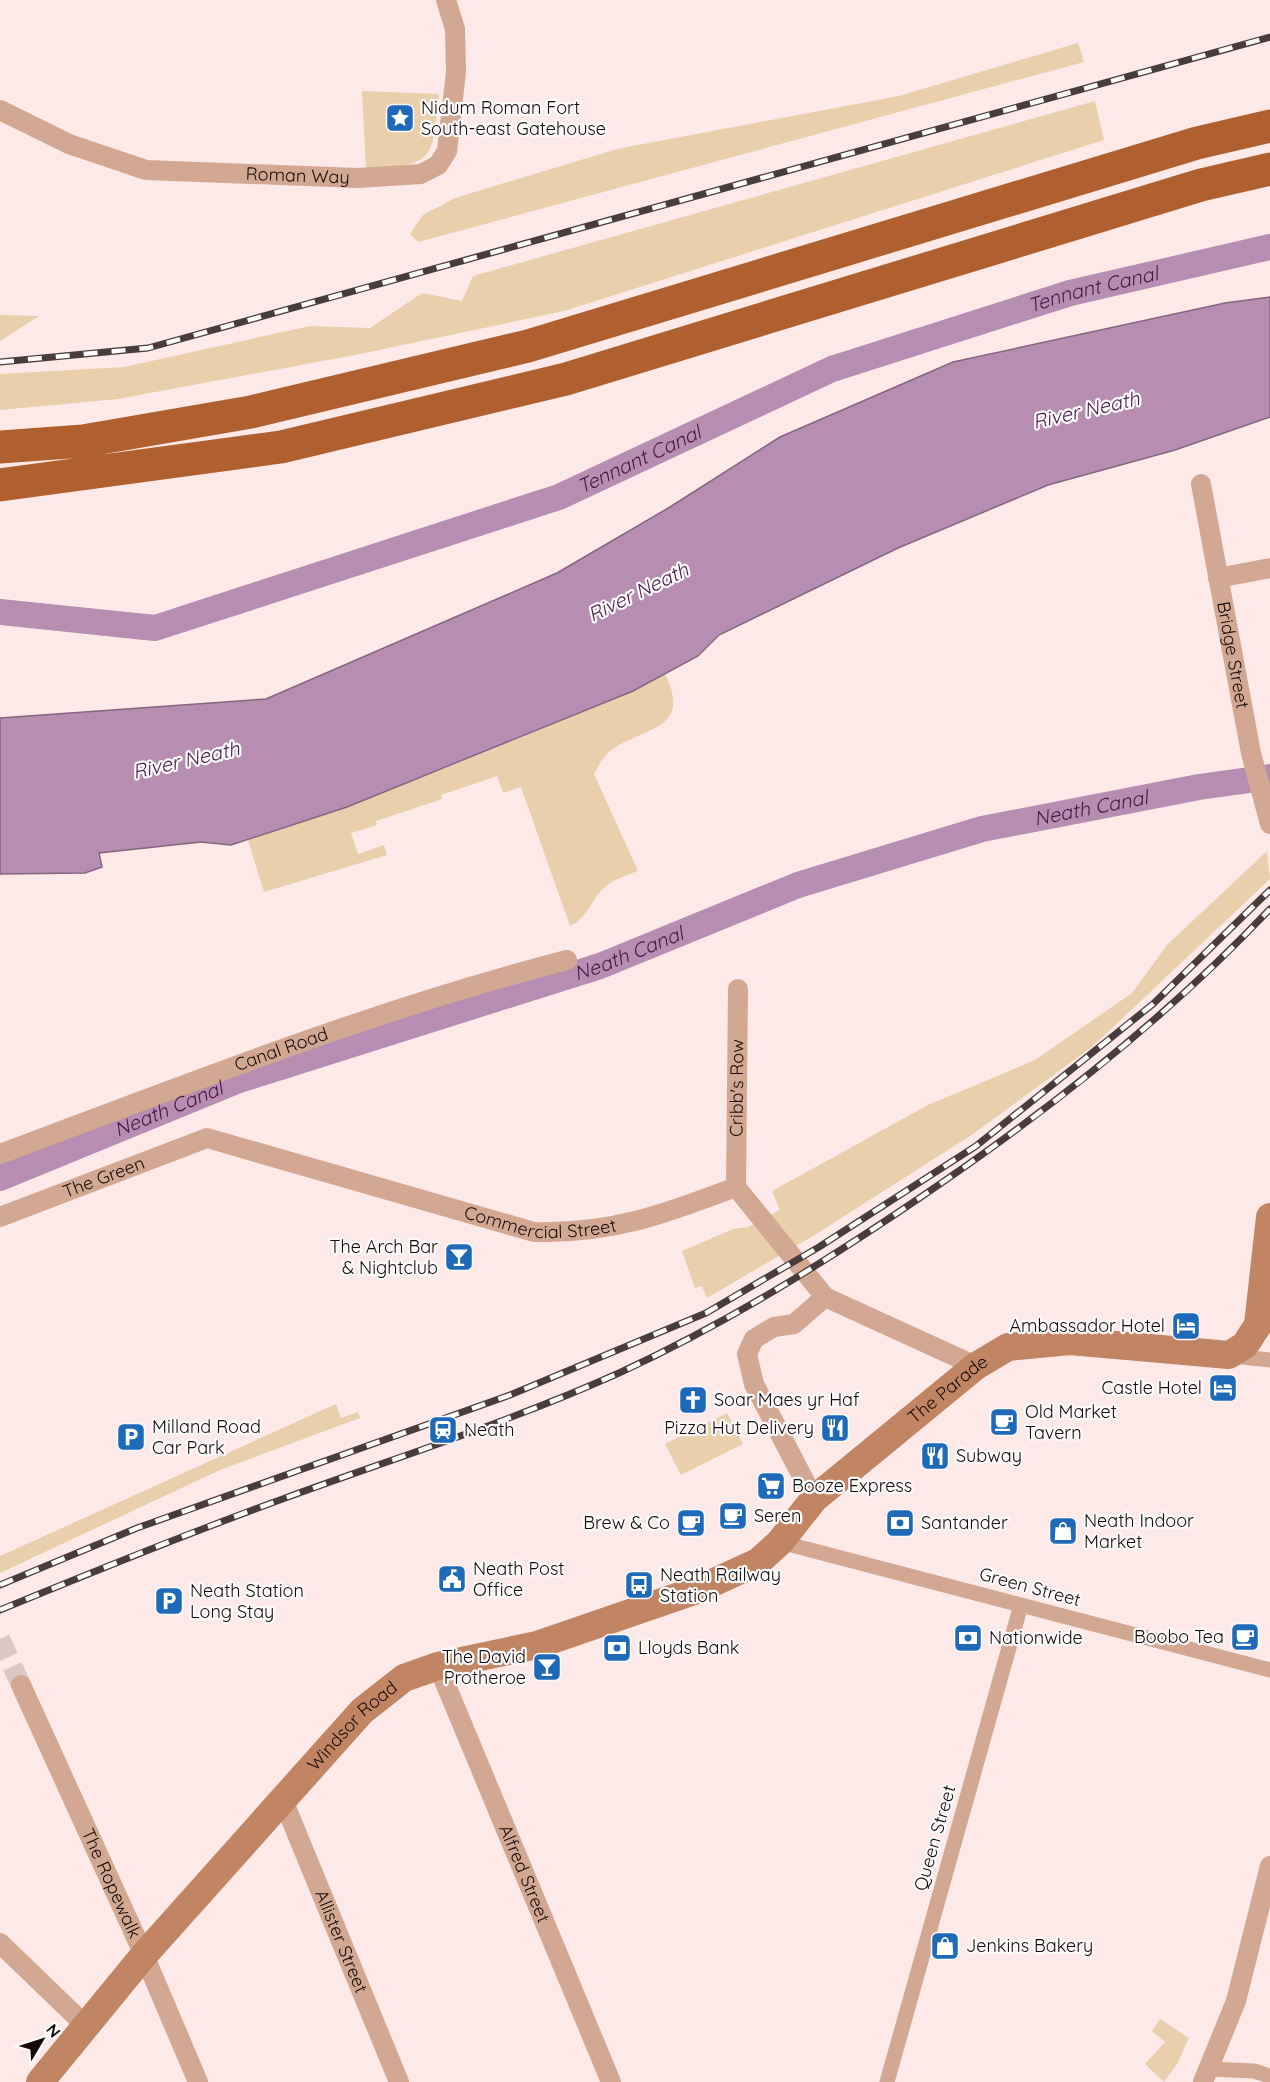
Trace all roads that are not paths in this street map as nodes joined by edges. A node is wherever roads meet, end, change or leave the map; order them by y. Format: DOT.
graph roads {
  1 [pos="446,0"];
  2 [pos="0,110"];
  3 [pos="1270,126"];
  4 [pos="1270,168"];
  5 [pos="0,447"];
  6 [pos="1201,484"];
  7 [pos="0,485"];
  8 [pos="1270,568"];
  9 [pos="1218,578"];
  10 [pos="1267,814"];
  11 [pos="567,960"];
  12 [pos="738,989"];
  13 [pos="207,1138"];
  14 [pos="0,1154"];
  15 [pos="736,1187"];
  16 [pos="1270,1216"];
  17 [pos="0,1217"];
  18 [pos="825,1297"];
  19 [pos="1229,1355"];
  20 [pos="1270,1360"];
  21 [pos="976,1366"];
  22 [pos="814,1499"];
  23 [pos="780,1542"];
  24 [pos="1022,1605"];
  25 [pos="438,1666"];
  26 [pos="1270,1670"];
  27 [pos="21,1685"];
  28 [pos="283,1800"];
  29 [pos="1270,1866"];
  30 [pos="0,1943"];
  31 [pos="144,1956"];
  32 [pos="86,2026"];
  33 [pos="1206,2076"];
  34 [pos="1270,2076"];
  35 [pos="40,2082"];
  36 [pos="198,2082"];
  37 [pos="399,2082"];
  38 [pos="611,2082"];
  39 [pos="886,2082"];
  1 -- 2 [label="street, Roman Way"];
  3 -- 5 [label="highway"];
  4 -- 7 [label="highway"];
  6 -- 9 [label="street, Bridge Street"];
  8 -- 9 [label="street"];
  9 -- 10 [label="street, Bridge Street"];
  11 -- 14 [label="street, Canal Road"];
  12 -- 15 [label="street, Cribb's Row"];
  13 -- 15 [label="street, Commercial Street"];
  13 -- 17 [label="street, The Green"];
  15 -- 18 [label="street"];
  16 -- 19 [label="main road"];
  18 -- 21 [label="street"];
  18 -- 22 [label="street"];
  19 -- 20 [label="street, The Parade"];
  19 -- 21 [label="main road, The Parade"];
  21 -- 22 [label="main road, The Parade"];
  22 -- 23 [label="main road, The Parade"];
  23 -- 24 [label="street, Green Street"];
  23 -- 25 [label="main road, Windsor Road"];
  24 -- 26 [label="street, Green Street"];
  24 -- 39 [label="street, Queen Street"];
  25 -- 28 [label="main road, Windsor Road"];
  25 -- 38 [label="street, Alfred Street"];
  27 -- 31 [label="street, The Ropewalk"];
  28 -- 31 [label="main road, Windsor Road"];
  28 -- 37 [label="street, Allister Street"];
  29 -- 33 [label="street"];
  30 -- 32 [label="street"];
  31 -- 32 [label="main road, Windsor Road"];
  31 -- 36 [label="street, The Ropewalk"];
  32 -- 35 [label="main road, Windsor Road"];
  33 -- 34 [label="street"];
}
